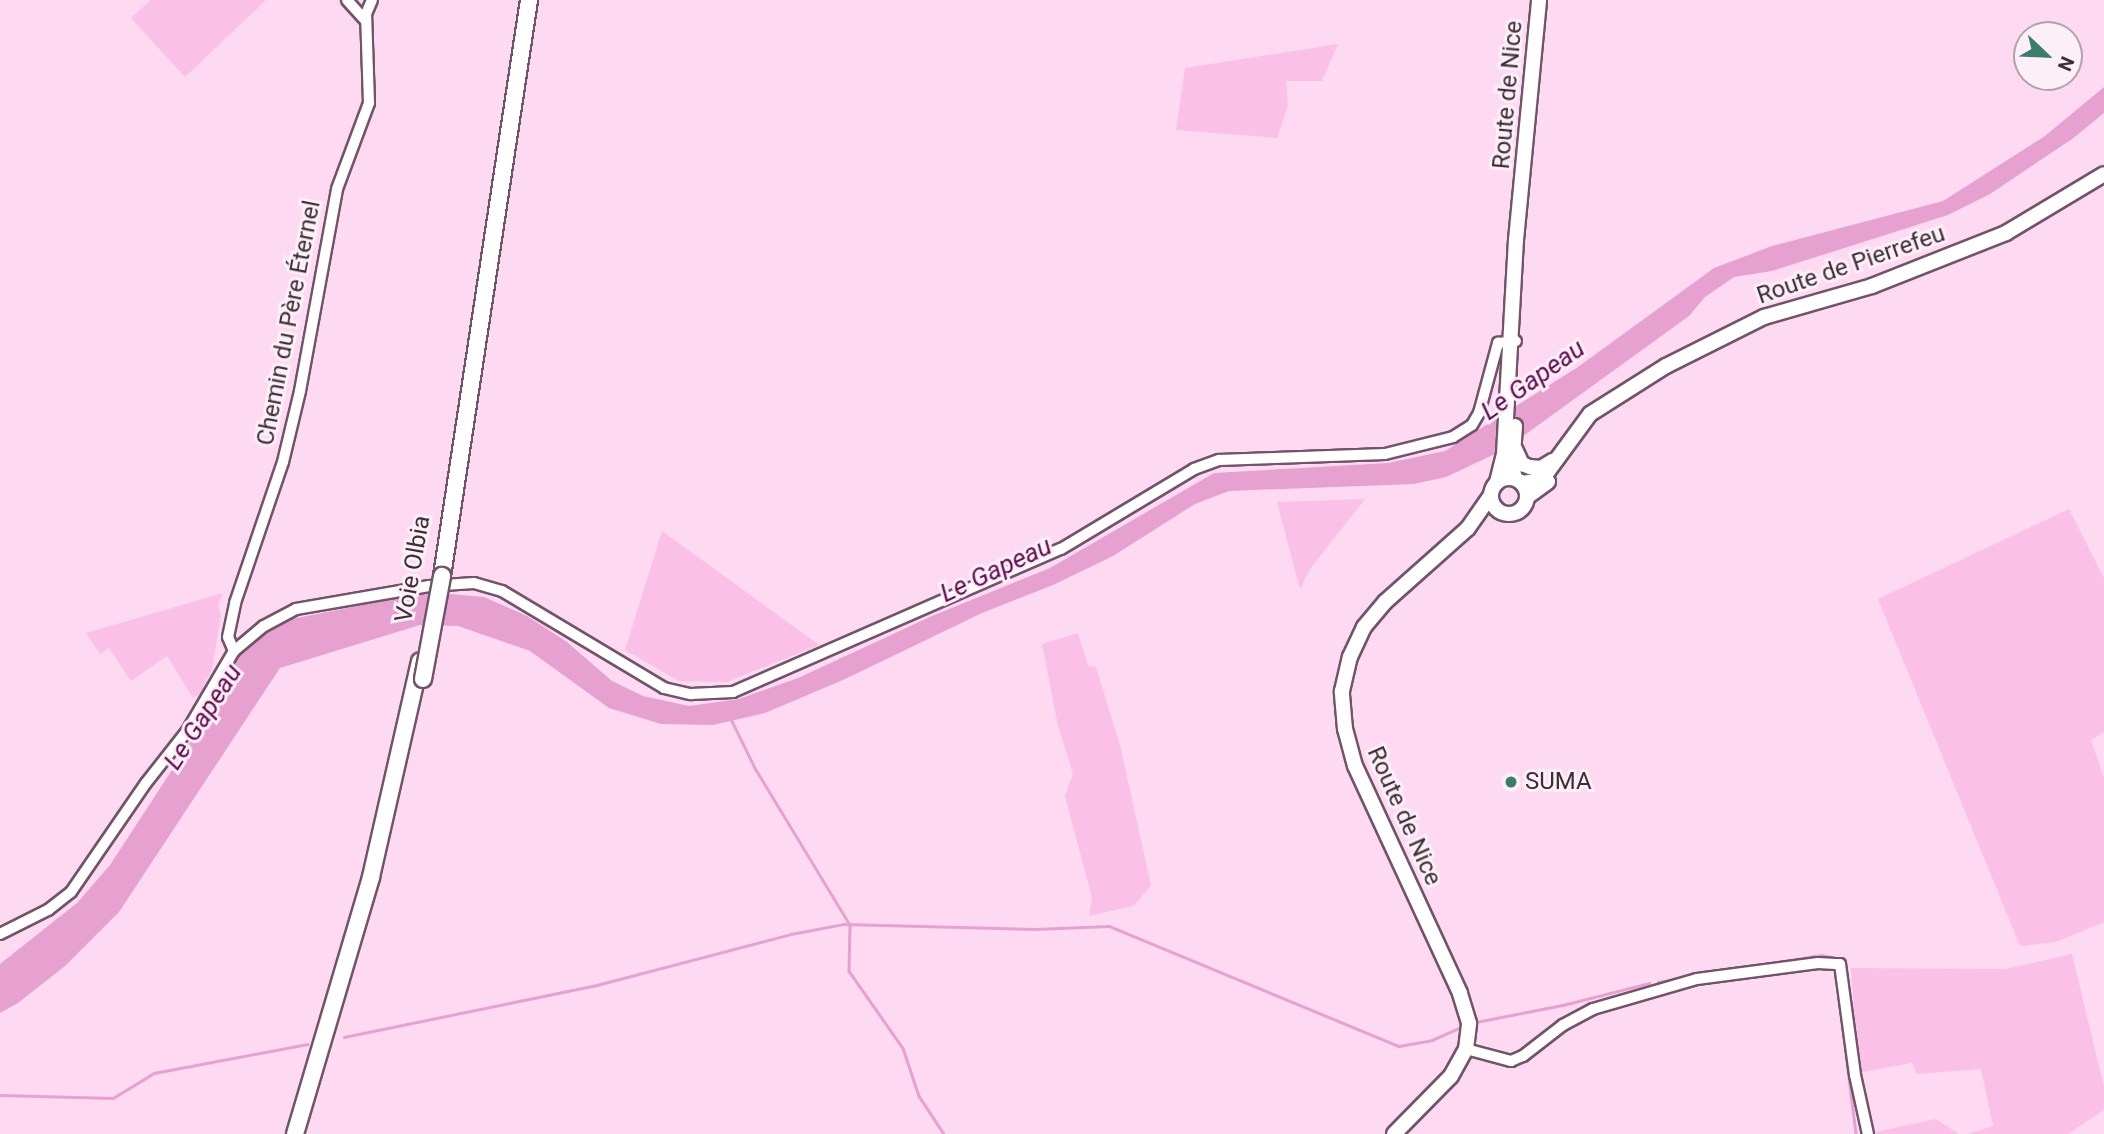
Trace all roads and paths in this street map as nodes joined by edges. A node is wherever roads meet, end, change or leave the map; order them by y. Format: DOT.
graph roads {
  1 [pos="347,0"];
  2 [pos="372,0"];
  3 [pos="521,0"];
  4 [pos="528,0"];
  5 [pos="1539,0"];
  6 [pos="366,21"];
  7 [pos="2104,174"];
  8 [pos="1522,194"];
  9 [pos="1512,341"];
  10 [pos="1512,394"];
  11 [pos="1613,398"];
  12 [pos="1509,451"];
  13 [pos="1558,455"];
  14 [pos="1497,482"];
  15 [pos="1521,486"];
  16 [pos="1490,497"];
  17 [pos="1501,512"];
  18 [pos="1468,528"];
  19 [pos="439,576"];
  20 [pos="234,651"];
  21 [pos="420,679"];
  22 [pos="0,934"];
  23 [pos="1466,1049"];
  24 [pos="295,1134"];
  25 [pos="305,1134"];
  26 [pos="1394,1134"];
  27 [pos="1868,1134"];
  1 -- 6 [label="street"];
  2 -- 6 [label="street, Chemin du Père Éternel"];
  3 -- 19 [label="highway, Voie Olbia"];
  4 -- 19 [label="highway, Voie Olbia"];
  5 -- 8 [label="main road, Route de Nice"];
  6 -- 20 [label="street, Chemin du Père Éternel"];
  7 -- 11 [label="main road, Route de Pierrefeu"];
  8 -- 9 [label="main road"];
  8 -- 10 [label="main road"];
  9 -- 10 [label="main road"];
  9 -- 20 [label="street"];
  10 -- 12 [label="main road"];
  11 -- 13 [label="main road"];
  11 -- 15 [label="main road"];
  12 -- 13 [label="main road"];
  12 -- 14 [label="main road"];
  12 -- 15 [label="main road"];
  13 -- 15 [label="main road"];
  14 -- 15 [label="main road"];
  14 -- 16 [label="main road"];
  15 -- 17 [label="main road"];
  16 -- 17 [label="main road"];
  16 -- 18 [label="main road"];
  17 -- 18 [label="main road"];
  18 -- 23 [label="main road, Route de Nice"];
  19 -- 21 [label="highway, Voie Olbia"];
  20 -- 22 [label="street"];
  21 -- 24 [label="highway, Voie Olbia"];
  21 -- 25 [label="highway, Voie Olbia"];
  23 -- 26 [label="main road"];
  23 -- 27 [label="street"];
}
